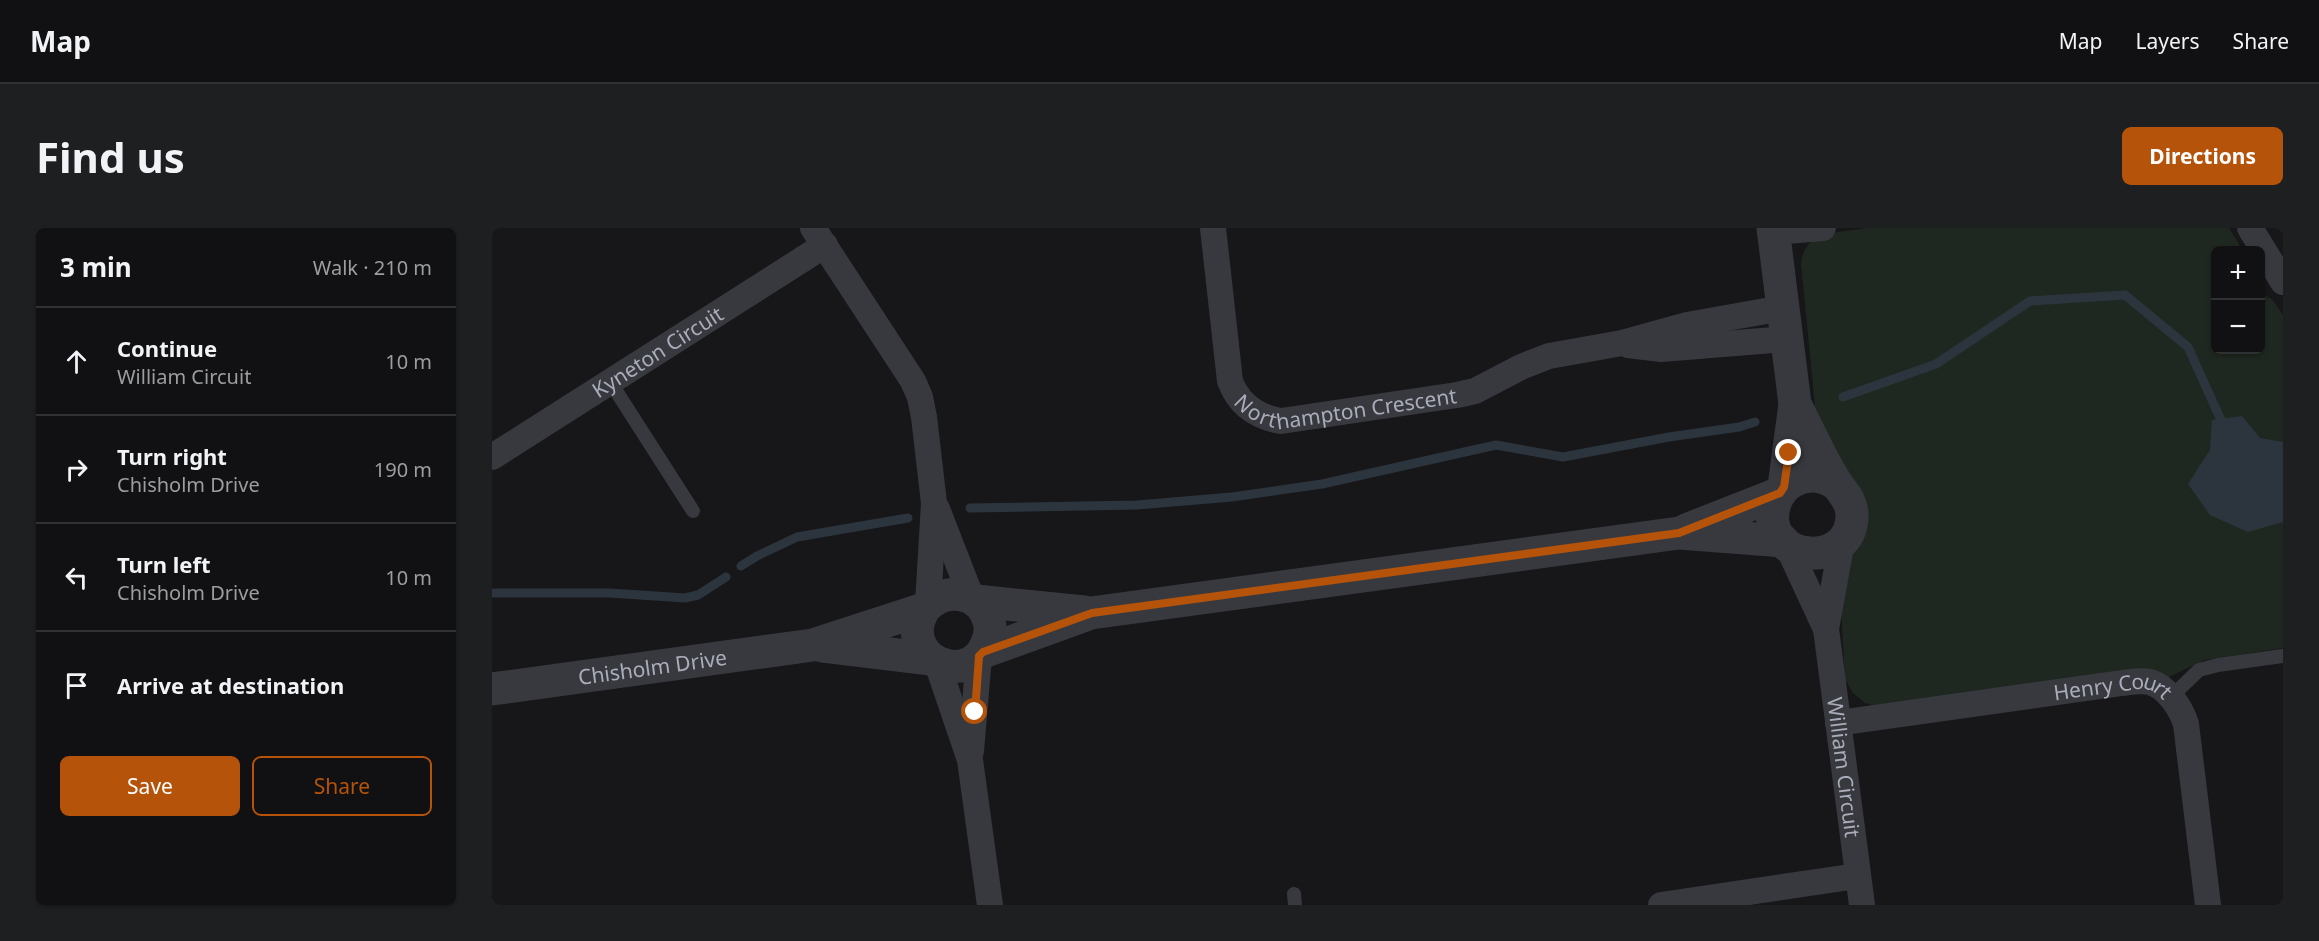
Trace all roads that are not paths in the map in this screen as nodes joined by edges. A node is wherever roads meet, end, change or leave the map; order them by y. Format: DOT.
graph roads {
  1 [pos="1213,228"];
  2 [pos="1823,228"];
  3 [pos="2250,228"];
  4 [pos="1773,230"];
  5 [pos="819,237"];
  6 [pos="2271,270"];
  7 [pos="1784,324"];
  8 [pos="611,383"];
  9 [pos="1795,404"];
  10 [pos="492,457"];
  11 [pos="1836,484"];
  12 [pos="1782,490"];
  13 [pos="934,504"];
  14 [pos="693,511"];
  15 [pos="1679,533"];
  16 [pos="1842,541"];
  17 [pos="1785,543"];
  18 [pos="974,600"];
  19 [pos="926,606"];
  20 [pos="1092,613"];
  21 [pos="1826,629"];
  22 [pos="813,645"];
  23 [pos="981,654"];
  24 [pos="2283,656"];
  25 [pos="934,661"];
  26 [pos="492,689"];
  27 [pos="2171,697"];
  28 [pos="1839,723"];
  29 [pos="970,760"];
  30 [pos="1857,876"];
  31 [pos="990,905"];
  32 [pos="1661,905"];
  33 [pos="1862,905"];
  34 [pos="2208,905"];
  1 -- 7 [label="street, Northampton Crescent"];
  2 -- 4 [label="street"];
  3 -- 6 [label="street"];
  4 -- 7 [label="street"];
  5 -- 8 [label="street, Kyneton Circuit"];
  5 -- 13 [label="street, Kyneton Circuit"];
  7 -- 9 [label="street"];
  8 -- 10 [label="street, Kyneton Circuit"];
  8 -- 14 [label="lane"];
  9 -- 11 [label="street"];
  9 -- 12 [label="street"];
  11 -- 12 [label="street"];
  11 -- 16 [label="street"];
  12 -- 15 [label="street"];
  12 -- 17 [label="street"];
  13 -- 18 [label="street, Kyneton Circuit"];
  13 -- 19 [label="street, Kyneton Circuit"];
  15 -- 17 [label="street"];
  15 -- 20 [label="street"];
  16 -- 17 [label="street"];
  16 -- 21 [label="street, William Circuit"];
  17 -- 21 [label="street, William Circuit"];
  18 -- 19 [label="street"];
  18 -- 20 [label="street"];
  18 -- 23 [label="street"];
  19 -- 22 [label="street, Chisholm Drive"];
  19 -- 25 [label="street"];
  20 -- 23 [label="street"];
  21 -- 28 [label="street, William Circuit"];
  22 -- 25 [label="street, Chisholm Drive"];
  22 -- 26 [label="street, Chisholm Drive"];
  23 -- 25 [label="street"];
  23 -- 29 [label="street"];
  24 -- 27 [label="lane"];
  25 -- 29 [label="street"];
  27 -- 28 [label="street, Henry Court"];
  27 -- 34 [label="street, Henry Court"];
  28 -- 30 [label="street, William Circuit"];
  29 -- 31 [label="street"];
  30 -- 32 [label="street"];
  30 -- 33 [label="street, William Circuit"];
}
